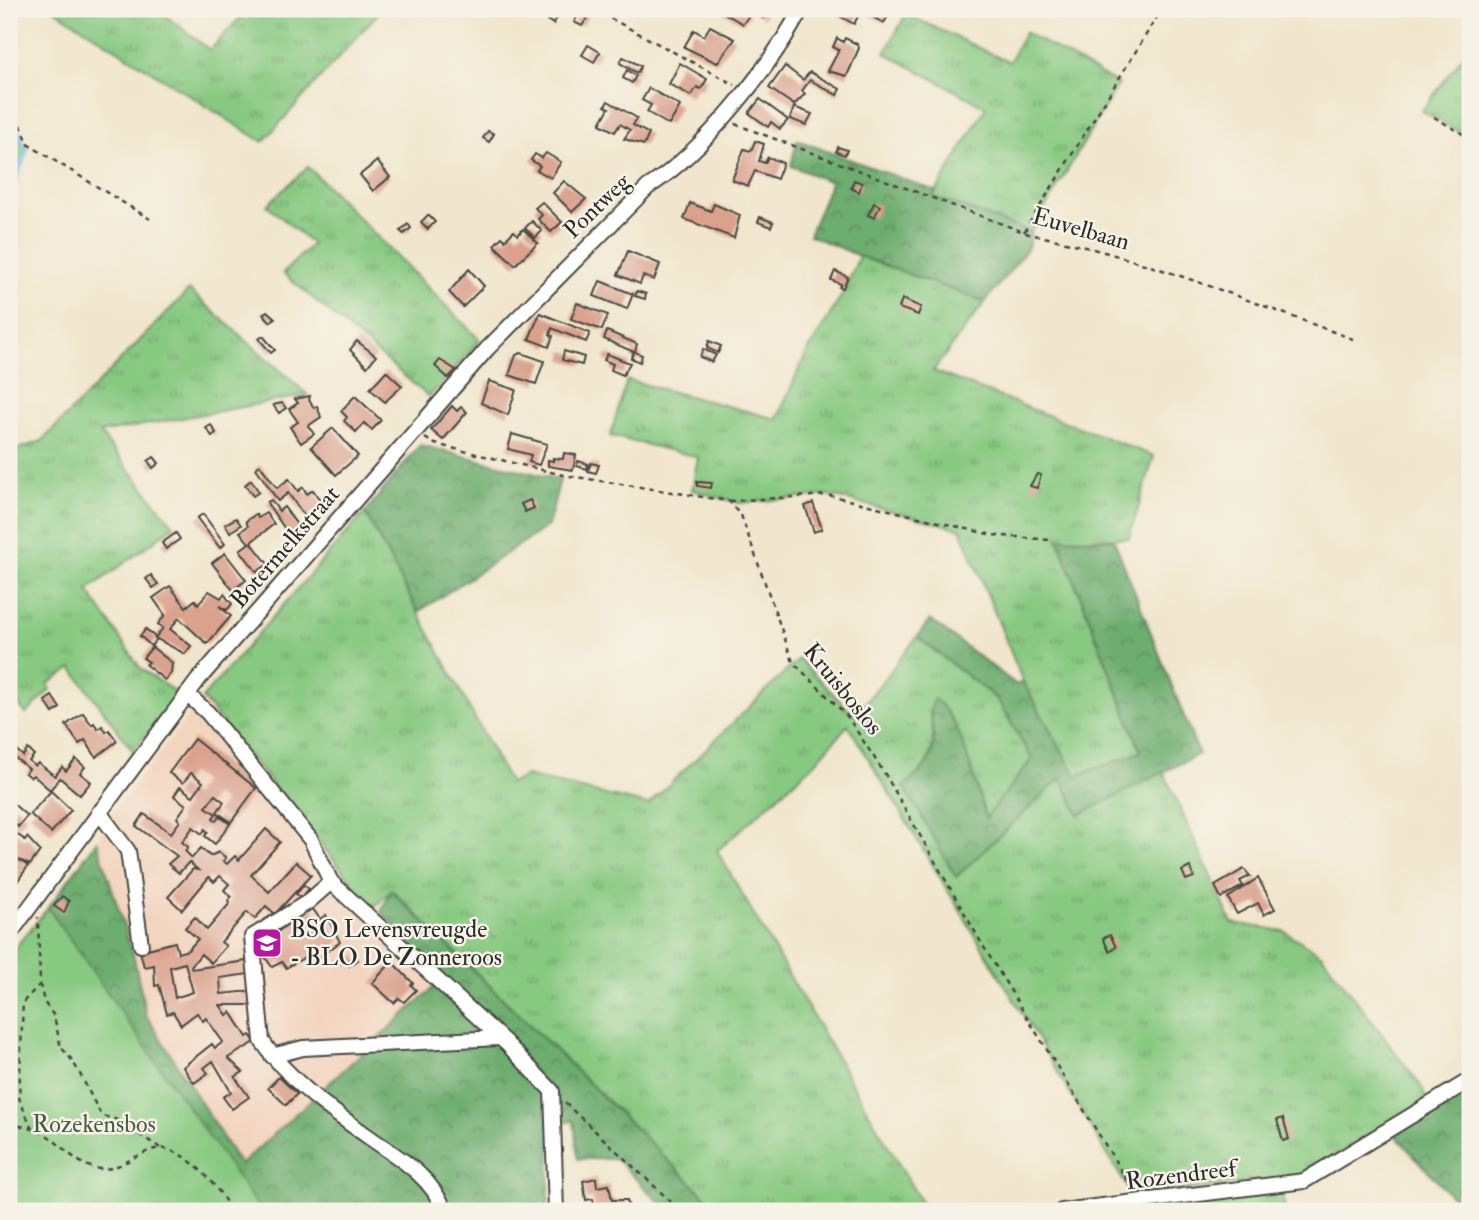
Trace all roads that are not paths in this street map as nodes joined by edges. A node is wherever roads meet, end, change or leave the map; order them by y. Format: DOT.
graph roads {
  1 [pos="801,9"];
  2 [pos="416,429"];
  3 [pos="187,694"];
  4 [pos="100,812"];
  5 [pos="331,882"];
  6 [pos="9,935"];
  7 [pos="141,945"];
  8 [pos="499,1038"];
  9 [pos="272,1056"];
  10 [pos="1470,1080"];
  11 [pos="445,1211"];
  12 [pos="556,1211"];
  13 [pos="1062,1211"];
  1 -- 2 [label="street, Pontweg"];
  2 -- 3 [label="street, Botermelkstraat"];
  3 -- 4 [label="street, Botermelkstraat"];
  3 -- 5 [label="street"];
  4 -- 6 [label="street, Botermelkstraat"];
  4 -- 7 [label="street"];
  5 -- 8 [label="street"];
  5 -- 9 [label="street"];
  8 -- 9 [label="street"];
  8 -- 12 [label="street"];
  9 -- 11 [label="street"];
  10 -- 13 [label="street, Rozendreef"];
}
